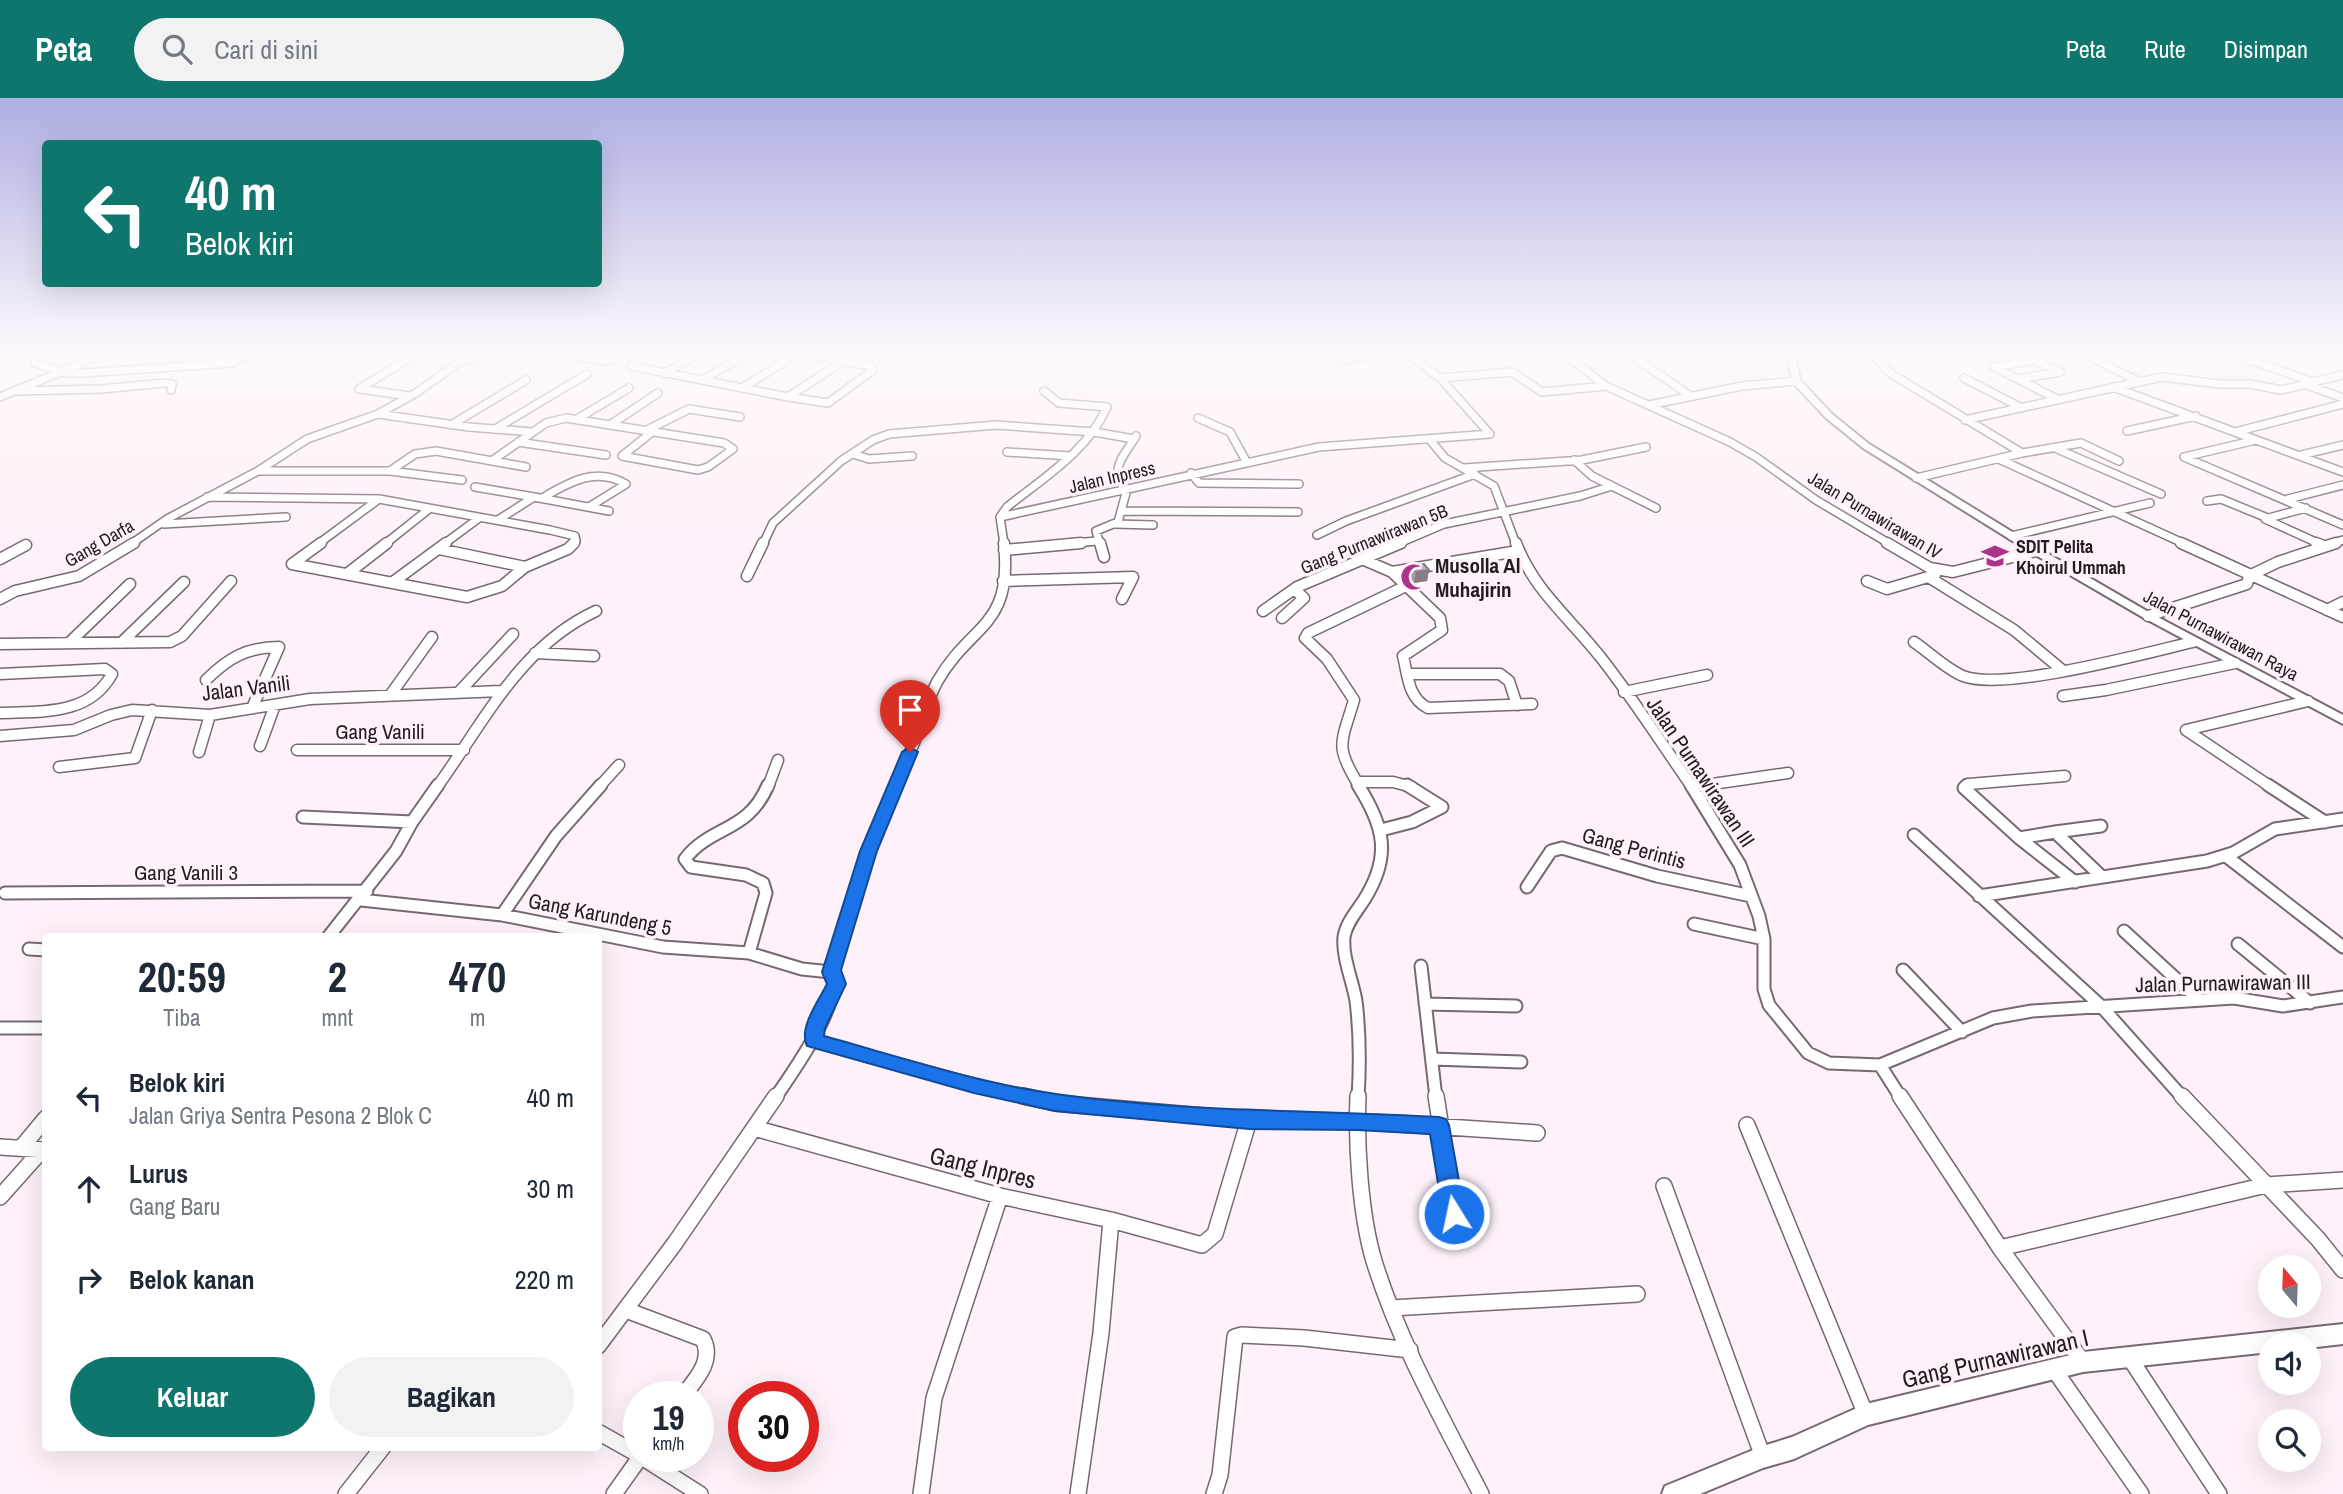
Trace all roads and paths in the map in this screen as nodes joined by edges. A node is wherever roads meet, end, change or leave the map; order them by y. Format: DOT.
graph roads {
  1 [pos="366,418"];
  2 [pos="406,418"];
  3 [pos="462,418"];
  4 [pos="513,418"];
  5 [pos="620,418"];
  6 [pos="672,418"];
  7 [pos="1102,418"];
  8 [pos="1198,418"];
  9 [pos="1476,418"];
  10 [pos="1676,418"];
  11 [pos="1832,418"];
  12 [pos="1962,418"];
  13 [pos="1974,418"];
  14 [pos="2186,418"];
  15 [pos="2201,418"];
  16 [pos="2294,418"];
  17 [pos="577,419"];
  18 [pos="1965,420"];
  19 [pos="451,425"];
  20 [pos="610,425"];
  21 [pos="495,429"];
  22 [pos="649,431"];
  23 [pos="2127,431"];
  24 [pos="533,432"];
  25 [pos="1094,432"];
  26 [pos="2235,432"];
  27 [pos="1430,440"];
  28 [pos="2256,440"];
  29 [pos="518,442"];
  30 [pos="2343,445"];
  31 [pos="1646,447"];
  32 [pos="2055,448"];
  33 [pos="1007,452"];
  34 [pos="2022,453"];
  35 [pos="853,454"];
  36 [pos="606,455"];
  37 [pos="2301,455"];
  38 [pos="912,456"];
  39 [pos="1070,456"];
  40 [pos="493,460"];
  41 [pos="1574,460"];
  42 [pos="2001,460"];
  43 [pos="1246,461"];
  44 [pos="2119,461"];
  45 [pos="526,467"];
  46 [pos="1464,468"];
  47 [pos="258,471"];
  48 [pos="390,471"];
  49 [pos="2343,472"];
  50 [pos="1191,473"];
  51 [pos="1475,474"];
  52 [pos="1916,478"];
  53 [pos="462,480"];
  54 [pos="1299,484"];
  55 [pos="2343,485"];
  56 [pos="475,486"];
  57 [pos="1612,486"];
  58 [pos="1126,490"];
  59 [pos="2161,494"];
  60 [pos="207,497"];
  61 [pos="539,497"];
  62 [pos="379,499"];
  63 [pos="2288,499"];
  64 [pos="2207,502"];
  65 [pos="2150,503"];
  66 [pos="589,507"];
  67 [pos="1656,508"];
  68 [pos="2306,508"];
  69 [pos="429,509"];
  70 [pos="1504,510"];
  71 [pos="609,511"];
  72 [pos="1123,511"];
  73 [pos="2110,511"];
  74 [pos="1298,512"];
  75 [pos="286,517"];
  76 [pos="1000,517"];
  77 [pos="2265,517"];
  78 [pos="479,518"];
  79 [pos="498,520"];
  80 [pos="161,524"];
  81 [pos="1115,524"];
  82 [pos="2343,524"];
  83 [pos="1153,525"];
  84 [pos="1317,535"];
  85 [pos="2011,536"];
  86 [pos="2343,540"];
  87 [pos="1097,541"];
  88 [pos="26,544"];
  89 [pos="2324,546"];
  90 [pos="439,549"];
  91 [pos="1004,550"];
  92 [pos="1518,551"];
  93 [pos="2036,551"];
  94 [pos="1104,557"];
  95 [pos="0,559"];
  96 [pos="1362,559"];
  97 [pos="525,567"];
  98 [pos="1392,572"];
  99 [pos="1941,572"];
  100 [pos="347,574"];
  101 [pos="747,576"];
  102 [pos="2249,576"];
  103 [pos="1930,578"];
  104 [pos="232,581"];
  105 [pos="1003,581"];
  106 [pos="1867,581"];
  107 [pos="184,582"];
  108 [pos="393,582"];
  109 [pos="130,584"];
  110 [pos="1406,586"];
  111 [pos="0,590"];
  112 [pos="1295,590"];
  113 [pos="15,592"];
  114 [pos="0,599"];
  115 [pos="1122,599"];
  116 [pos="2343,602"];
  117 [pos="2327,610"];
  118 [pos="596,611"];
  119 [pos="1263,611"];
  120 [pos="2148,616"];
  121 [pos="2343,617"];
  122 [pos="1282,618"];
  123 [pos="513,634"];
  124 [pos="432,637"];
  125 [pos="1914,642"];
  126 [pos="2193,642"];
  127 [pos="69,643"];
  128 [pos="121,643"];
  129 [pos="0,644"];
  130 [pos="535,653"];
  131 [pos="594,656"];
  132 [pos="2235,663"];
  133 [pos="2062,669"];
  134 [pos="0,674"];
  135 [pos="1408,674"];
  136 [pos="1707,675"];
  137 [pos="206,680"];
  138 [pos="501,691"];
  139 [pos="459,692"];
  140 [pos="1624,692"];
  141 [pos="391,694"];
  142 [pos="2063,696"];
  143 [pos="2308,701"];
  144 [pos="1532,704"];
  145 [pos="275,705"];
  146 [pos="1517,705"];
  147 [pos="252,708"];
  148 [pos="152,710"];
  149 [pos="0,713"];
  150 [pos="210,715"];
  151 [pos="2343,720"];
  152 [pos="0,736"];
  153 [pos="260,746"];
  154 [pos="297,750"];
  155 [pos="464,750"];
  156 [pos="199,752"];
  157 [pos="778,760"];
  158 [pos="619,765"];
  159 [pos="59,767"];
  160 [pos="1788,773"];
  161 [pos="2065,776"];
  162 [pos="1358,782"];
  163 [pos="1692,787"];
  164 [pos="303,817"];
  165 [pos="2343,819"];
  166 [pos="412,822"];
  167 [pos="2325,822"];
  168 [pos="2101,826"];
  169 [pos="1381,830"];
  170 [pos="2054,832"];
  171 [pos="1914,835"];
  172 [pos="2018,838"];
  173 [pos="2226,856"];
  174 [pos="2102,877"];
  175 [pos="2075,882"];
  176 [pos="1527,887"];
  177 [pos="5,893"];
  178 [pos="364,895"];
  179 [pos="1751,896"];
  180 [pos="1979,896"];
  181 [pos="502,915"];
  182 [pos="1694,924"];
  183 [pos="2124,931"];
  184 [pos="332,933"];
  185 [pos="593,933"];
  186 [pos="602,935"];
  187 [pos="1764,939"];
  188 [pos="2238,944"];
  189 [pos="2343,947"];
  190 [pos="29,949"];
  191 [pos="42,950"];
  192 [pos="749,953"];
  193 [pos="1421,966"];
  194 [pos="1903,970"];
  195 [pos="831,972"];
  196 [pos="2343,997"];
  197 [pos="2198,999"];
  198 [pos="2310,1003"];
  199 [pos="1425,1004"];
  200 [pos="1516,1006"];
  201 [pos="2101,1006"];
  202 [pos="0,1028"];
  203 [pos="42,1028"];
  204 [pos="1962,1032"];
  205 [pos="814,1041"];
  206 [pos="1432,1059"];
  207 [pos="1521,1062"];
  208 [pos="1880,1065"];
  209 [pos="1249,1120"];
  210 [pos="1357,1121"];
  211 [pos="42,1123"];
  212 [pos="1439,1125"];
  213 [pos="1747,1125"];
  214 [pos="754,1128"];
  215 [pos="1537,1133"];
  216 [pos="0,1147"];
  217 [pos="22,1148"];
  218 [pos="42,1150"];
  219 [pos="42,1151"];
  220 [pos="2343,1180"];
  221 [pos="2266,1185"];
  222 [pos="1664,1186"];
  223 [pos="1000,1196"];
  224 [pos="0,1197"];
  225 [pos="1111,1220"];
  226 [pos="1458,1236"];
  227 [pos="2000,1248"];
  228 [pos="2343,1270"];
  229 [pos="1637,1294"];
  230 [pos="1391,1308"];
  231 [pos="626,1310"];
  232 [pos="2343,1334"];
  233 [pos="602,1341"];
  234 [pos="1410,1350"];
  235 [pos="2129,1357"];
  236 [pos="2082,1362"];
  237 [pos="2055,1371"];
  238 [pos="693,1381"];
  239 [pos="1866,1415"];
  240 [pos="602,1434"];
  241 [pos="623,1446"];
  242 [pos="380,1451"];
  243 [pos="1763,1457"];
  244 [pos="629,1472"];
  245 [pos="665,1472"];
  246 [pos="346,1494"];
  247 [pos="614,1494"];
  248 [pos="699,1494"];
  249 [pos="921,1494"];
  250 [pos="1078,1494"];
  251 [pos="1214,1494"];
  252 [pos="1481,1494"];
  253 [pos="1673,1494"];
  254 [pos="2141,1494"];
  255 [pos="2219,1494"];
  1 -- 47 [label="street, Gang Darfa"];
  2 -- 19 [label="street"];
  3 -- 19 [label="street"];
  4 -- 21 [label="street"];
  5 -- 20 [label="street"];
  6 -- 22 [label="street"];
  7 -- 25 [label="street"];
  8 -- 43 [label="street"];
  9 -- 27 [label="street, Jalan Inpress"];
  10 -- 99 [label="street, Jalan Purnawirawan IV"];
  11 -- 52 [label="street, Jalan Purnawirawan Raya"];
  12 -- 18 [label="street"];
  13 -- 18 [label="street"];
  14 -- 23 [label="street"];
  15 -- 26 [label="street"];
  16 -- 26 [label="street"];
  17 -- 20 [label="street"];
  17 -- 24 [label="street"];
  18 -- 34 [label="street"];
  19 -- 21 [label="street"];
  20 -- 22 [label="street"];
  21 -- 24 [label="street"];
  22 -- 22 [label="street"];
  24 -- 29 [label="street"];
  25 -- 35 [label="street"];
  25 -- 39 [label="street"];
  25 -- 58 [label="street"];
  26 -- 28 [label="street"];
  27 -- 43 [label="street, Jalan Inpress"];
  27 -- 46 [label="street, Jalan Purnawirawan III"];
  28 -- 37 [label="street"];
  28 -- 63 [label="street"];
  29 -- 36 [label="street"];
  29 -- 40 [label="street"];
  30 -- 37 [label="street"];
  31 -- 41 [label="street"];
  32 -- 34 [label="street"];
  32 -- 44 [label="street"];
  32 -- 59 [label="street"];
  33 -- 39 [label="street"];
  34 -- 42 [label="street"];
  35 -- 38 [label="street"];
  35 -- 101 [label="street"];
  37 -- 49 [label="street"];
  39 -- 76 [label="street"];
  40 -- 45 [label="street"];
  40 -- 48 [label="street"];
  41 -- 46 [label="street"];
  41 -- 57 [label="street"];
  42 -- 52 [label="street"];
  42 -- 73 [label="street"];
  43 -- 50 [label="street, Jalan Inpress"];
  46 -- 51 [label="street, Jalan Purnawirawan III"];
  47 -- 48 [label="street"];
  47 -- 60 [label="street, Gang Darfa"];
  48 -- 53 [label="street"];
  50 -- 54 [label="street"];
  50 -- 58 [label="street, Jalan Inpress"];
  51 -- 70 [label="street, Jalan Purnawirawan III"];
  51 -- 84 [label="street"];
  52 -- 85 [label="street, Jalan Purnawirawan Raya"];
  55 -- 63 [label="street"];
  56 -- 61 [label="street"];
  57 -- 67 [label="street"];
  57 -- 70 [label="street, Gang Purnawirawan 5B"];
  58 -- 72 [label="street"];
  58 -- 76 [label="street, Jalan Inpress"];
  60 -- 62 [label="street"];
  60 -- 80 [label="street, Gang Darfa"];
  61 -- 66 [label="street"];
  61 -- 66 [label="street"];
  61 -- 79 [label="street"];
  62 -- 69 [label="street"];
  62 -- 100 [label="street"];
  63 -- 68 [label="street"];
  64 -- 77 [label="street"];
  65 -- 73 [label="street"];
  66 -- 71 [label="street"];
  68 -- 77 [label="street"];
  68 -- 82 [label="street"];
  69 -- 78 [label="street"];
  69 -- 100 [label="street"];
  70 -- 92 [label="street, Jalan Purnawirawan III"];
  70 -- 96 [label="street, Gang Purnawirawan 5B"];
  72 -- 74 [label="street"];
  72 -- 81 [label="street"];
  73 -- 85 [label="street"];
  73 -- 102 [label="street"];
  75 -- 80 [label="street"];
  76 -- 91 [label="street"];
  77 -- 89 [label="street"];
  78 -- 79 [label="street"];
  78 -- 90 [label="street"];
  79 -- 97 [label="street"];
  80 -- 113 [label="street, Gang Darfa"];
  81 -- 83 [label="street"];
  81 -- 87 [label="street"];
  85 -- 93 [label="street, Jalan Purnawirawan Raya"];
  86 -- 89 [label="street"];
  87 -- 91 [label="street"];
  87 -- 94 [label="street"];
  88 -- 95 [label="street"];
  89 -- 102 [label="street"];
  90 -- 97 [label="street"];
  90 -- 108 [label="street"];
  91 -- 105 [label="street"];
  92 -- 98 [label="street"];
  92 -- 140 [label="street, Jalan Purnawirawan III"];
  93 -- 99 [label="street, Jalan Purnawirawan IV"];
  93 -- 120 [label="street, Jalan Purnawirawan Raya"];
  96 -- 98 [label="street"];
  96 -- 112 [label="street, Gang Purnawirawan 5B"];
  97 -- 108 [label="street"];
  98 -- 110 [label="street"];
  99 -- 103 [label="street"];
  100 -- 108 [label="street"];
  102 -- 117 [label="street"];
  102 -- 120 [label="street"];
  103 -- 106 [label="street"];
  103 -- 133 [label="street"];
  104 -- 128 [label="street"];
  105 -- 115 [label="street"];
  105 -- 195 [label="street"];
  107 -- 128 [label="street"];
  109 -- 127 [label="street"];
  110 -- 135 [label="street"];
  110 -- 162 [label="street"];
  111 -- 113 [label="street"];
  112 -- 119 [label="street, Gang Purnawirawan 5B"];
  112 -- 122 [label="street"];
  113 -- 114 [label="street, Gang Darfa"];
  116 -- 117 [label="street"];
  117 -- 121 [label="street"];
  118 -- 130 [label="street"];
  120 -- 126 [label="street, Jalan Purnawirawan Raya"];
  123 -- 139 [label="street"];
  124 -- 141 [label="street"];
  125 -- 133 [label="street"];
  126 -- 132 [label="street, Jalan Purnawirawan Raya"];
  126 -- 133 [label="street"];
  127 -- 128 [label="street"];
  127 -- 129 [label="street"];
  130 -- 131 [label="street"];
  130 -- 138 [label="street"];
  132 -- 142 [label="street"];
  132 -- 143 [label="street, Jalan Purnawirawan Raya"];
  134 -- 149 [label="street"];
  135 -- 146 [label="street"];
  135 -- 146 [label="street"];
  136 -- 140 [label="street"];
  137 -- 147 [label="street"];
  138 -- 139 [label="street, Jalan Vanili"];
  138 -- 155 [label="street"];
  139 -- 141 [label="street, Jalan Vanili"];
  140 -- 163 [label="street, Jalan Purnawirawan III"];
  141 -- 145 [label="street, Jalan Vanili"];
  143 -- 151 [label="street, Jalan Purnawirawan Raya"];
  143 -- 167 [label="street"];
  144 -- 146 [label="street"];
  145 -- 147 [label="street, Jalan Vanili"];
  145 -- 153 [label="street"];
  147 -- 150 [label="street, Jalan Vanili"];
  148 -- 150 [label="street, Jalan Vanili"];
  148 -- 152 [label="street, Jalan Vanili"];
  148 -- 159 [label="street"];
  150 -- 156 [label="street"];
  154 -- 155 [label="street, Gang Vanili"];
  155 -- 166 [label="street"];
  157 -- 192 [label="street"];
  158 -- 181 [label="street"];
  160 -- 163 [label="street"];
  161 -- 172 [label="street"];
  162 -- 169 [label="street"];
  162 -- 169 [label="street"];
  163 -- 179 [label="street, Jalan Purnawirawan III"];
  164 -- 166 [label="street"];
  165 -- 167 [label="street"];
  166 -- 178 [label="street"];
  167 -- 173 [label="street"];
  168 -- 170 [label="street"];
  169 -- 210 [label="street"];
  170 -- 172 [label="street"];
  170 -- 174 [label="street"];
  171 -- 180 [label="street"];
  172 -- 175 [label="street"];
  173 -- 174 [label="street"];
  173 -- 189 [label="street"];
  174 -- 175 [label="street"];
  175 -- 180 [label="street"];
  176 -- 179 [label="street, Gang Perintis"];
  177 -- 178 [label="street, Gang Vanili 3"];
  178 -- 181 [label="street, Gang Karundeng 5"];
  178 -- 184 [label="street"];
  179 -- 187 [label="street, Jalan Purnawirawan III"];
  180 -- 201 [label="street"];
  181 -- 185 [label="street, Gang Karundeng 5"];
  182 -- 187 [label="street"];
  183 -- 197 [label="street"];
  186 -- 192 [label="street, Gang Karundeng 5"];
  187 -- 208 [label="street, Jalan Purnawirawan III"];
  188 -- 198 [label="street"];
  190 -- 191 [label="street"];
  192 -- 195 [label="street, Gang Karundeng 5"];
  193 -- 199 [label="street"];
  194 -- 204 [label="street"];
  195 -- 205 [label="street"];
  196 -- 198 [label="street, Jalan Purnawirawan III"];
  197 -- 198 [label="street, Jalan Purnawirawan III"];
  197 -- 201 [label="street, Jalan Purnawirawan III"];
  199 -- 200 [label="street"];
  199 -- 206 [label="street"];
  201 -- 204 [label="street, Jalan Purnawirawan III"];
  201 -- 221 [label="street"];
  202 -- 203 [label="street"];
  204 -- 208 [label="street, Jalan Purnawirawan III"];
  205 -- 209 [label="street"];
  205 -- 214 [label="street"];
  206 -- 207 [label="street"];
  206 -- 212 [label="street"];
  208 -- 227 [label="street"];
  209 -- 210 [label="street"];
  209 -- 225 [label="street, Gang Inpres"];
  210 -- 212 [label="street"];
  210 -- 230 [label="street"];
  211 -- 217 [label="street"];
  212 -- 215 [label="street"];
  212 -- 226 [label="street"];
  213 -- 239 [label="street"];
  214 -- 223 [label="street, Gang Inpres"];
  214 -- 231 [label="street"];
  216 -- 217 [label="street"];
  217 -- 218 [label="street"];
  219 -- 224 [label="street"];
  220 -- 221 [label="street"];
  221 -- 227 [label="street"];
  221 -- 228 [label="street"];
  222 -- 243 [label="street"];
  223 -- 225 [label="street, Gang Inpres"];
  223 -- 249 [label="street"];
  225 -- 250 [label="street"];
  227 -- 236 [label="street"];
  229 -- 230 [label="street"];
  230 -- 234 [label="street"];
  231 -- 233 [label="street"];
  231 -- 238 [label="street"];
  232 -- 235 [label="street, Gang Purnawirawan I"];
  234 -- 251 [label="street"];
  234 -- 252 [label="street"];
  235 -- 236 [label="street, Gang Purnawirawan I"];
  235 -- 255 [label="street"];
  236 -- 237 [label="street, Gang Purnawirawan I"];
  237 -- 239 [label="street, Gang Purnawirawan I"];
  237 -- 254 [label="street"];
  239 -- 243 [label="street, Gang Purnawirawan I"];
  240 -- 241 [label="street"];
  242 -- 246 [label="street"];
  243 -- 253 [label="street, Gang Purnawirawan I"];
  244 -- 247 [label="street"];
  245 -- 248 [label="street"];
}
